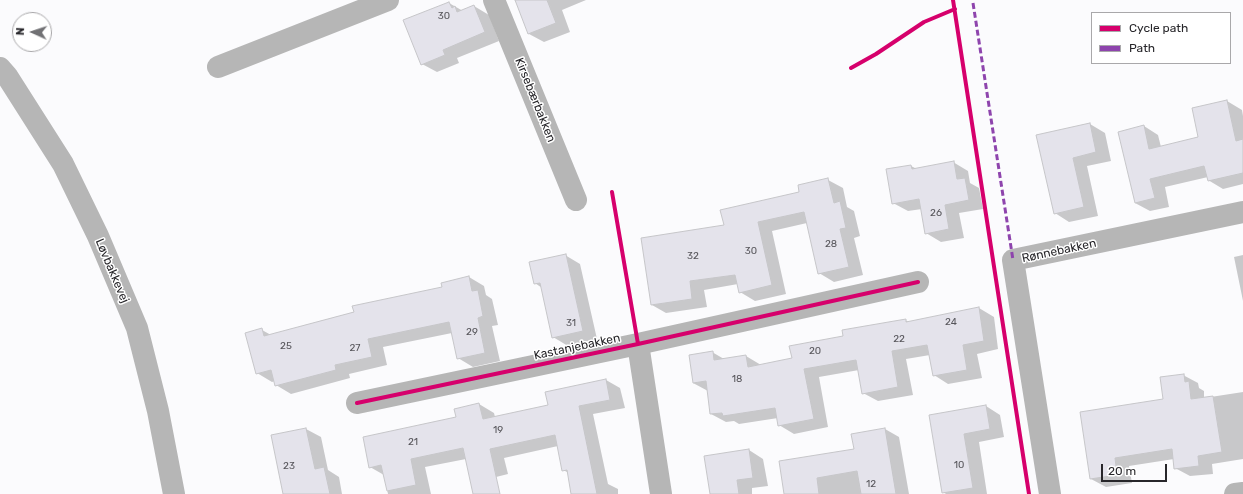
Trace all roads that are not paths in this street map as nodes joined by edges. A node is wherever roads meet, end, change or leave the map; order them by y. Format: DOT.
graph roads {
  1 [pos="388,0"];
  2 [pos="494,0"];
  3 [pos="218,67"];
  4 [pos="0,68"];
  5 [pos="576,200"];
  6 [pos="1243,212"];
  7 [pos="918,282"];
  8 [pos="638,344"];
  9 [pos="357,403"];
  10 [pos="1243,493"];
  11 [pos="174,494"];
  12 [pos="661,494"];
  13 [pos="1050,494"];
  14 [pos="1235,494"];
  1 -- 3 [label="street"];
  2 -- 5 [label="street, Kirsebærbakken"];
  4 -- 11 [label="street, Løvbakkevej"];
  6 -- 13 [label="street, Rønnebakken"];
  7 -- 8 [label="street, Kastanjebakken"];
  8 -- 9 [label="street, Kastanjebakken"];
  8 -- 12 [label="street, Kastanjebakken"];
  10 -- 14 [label="street"];
}
